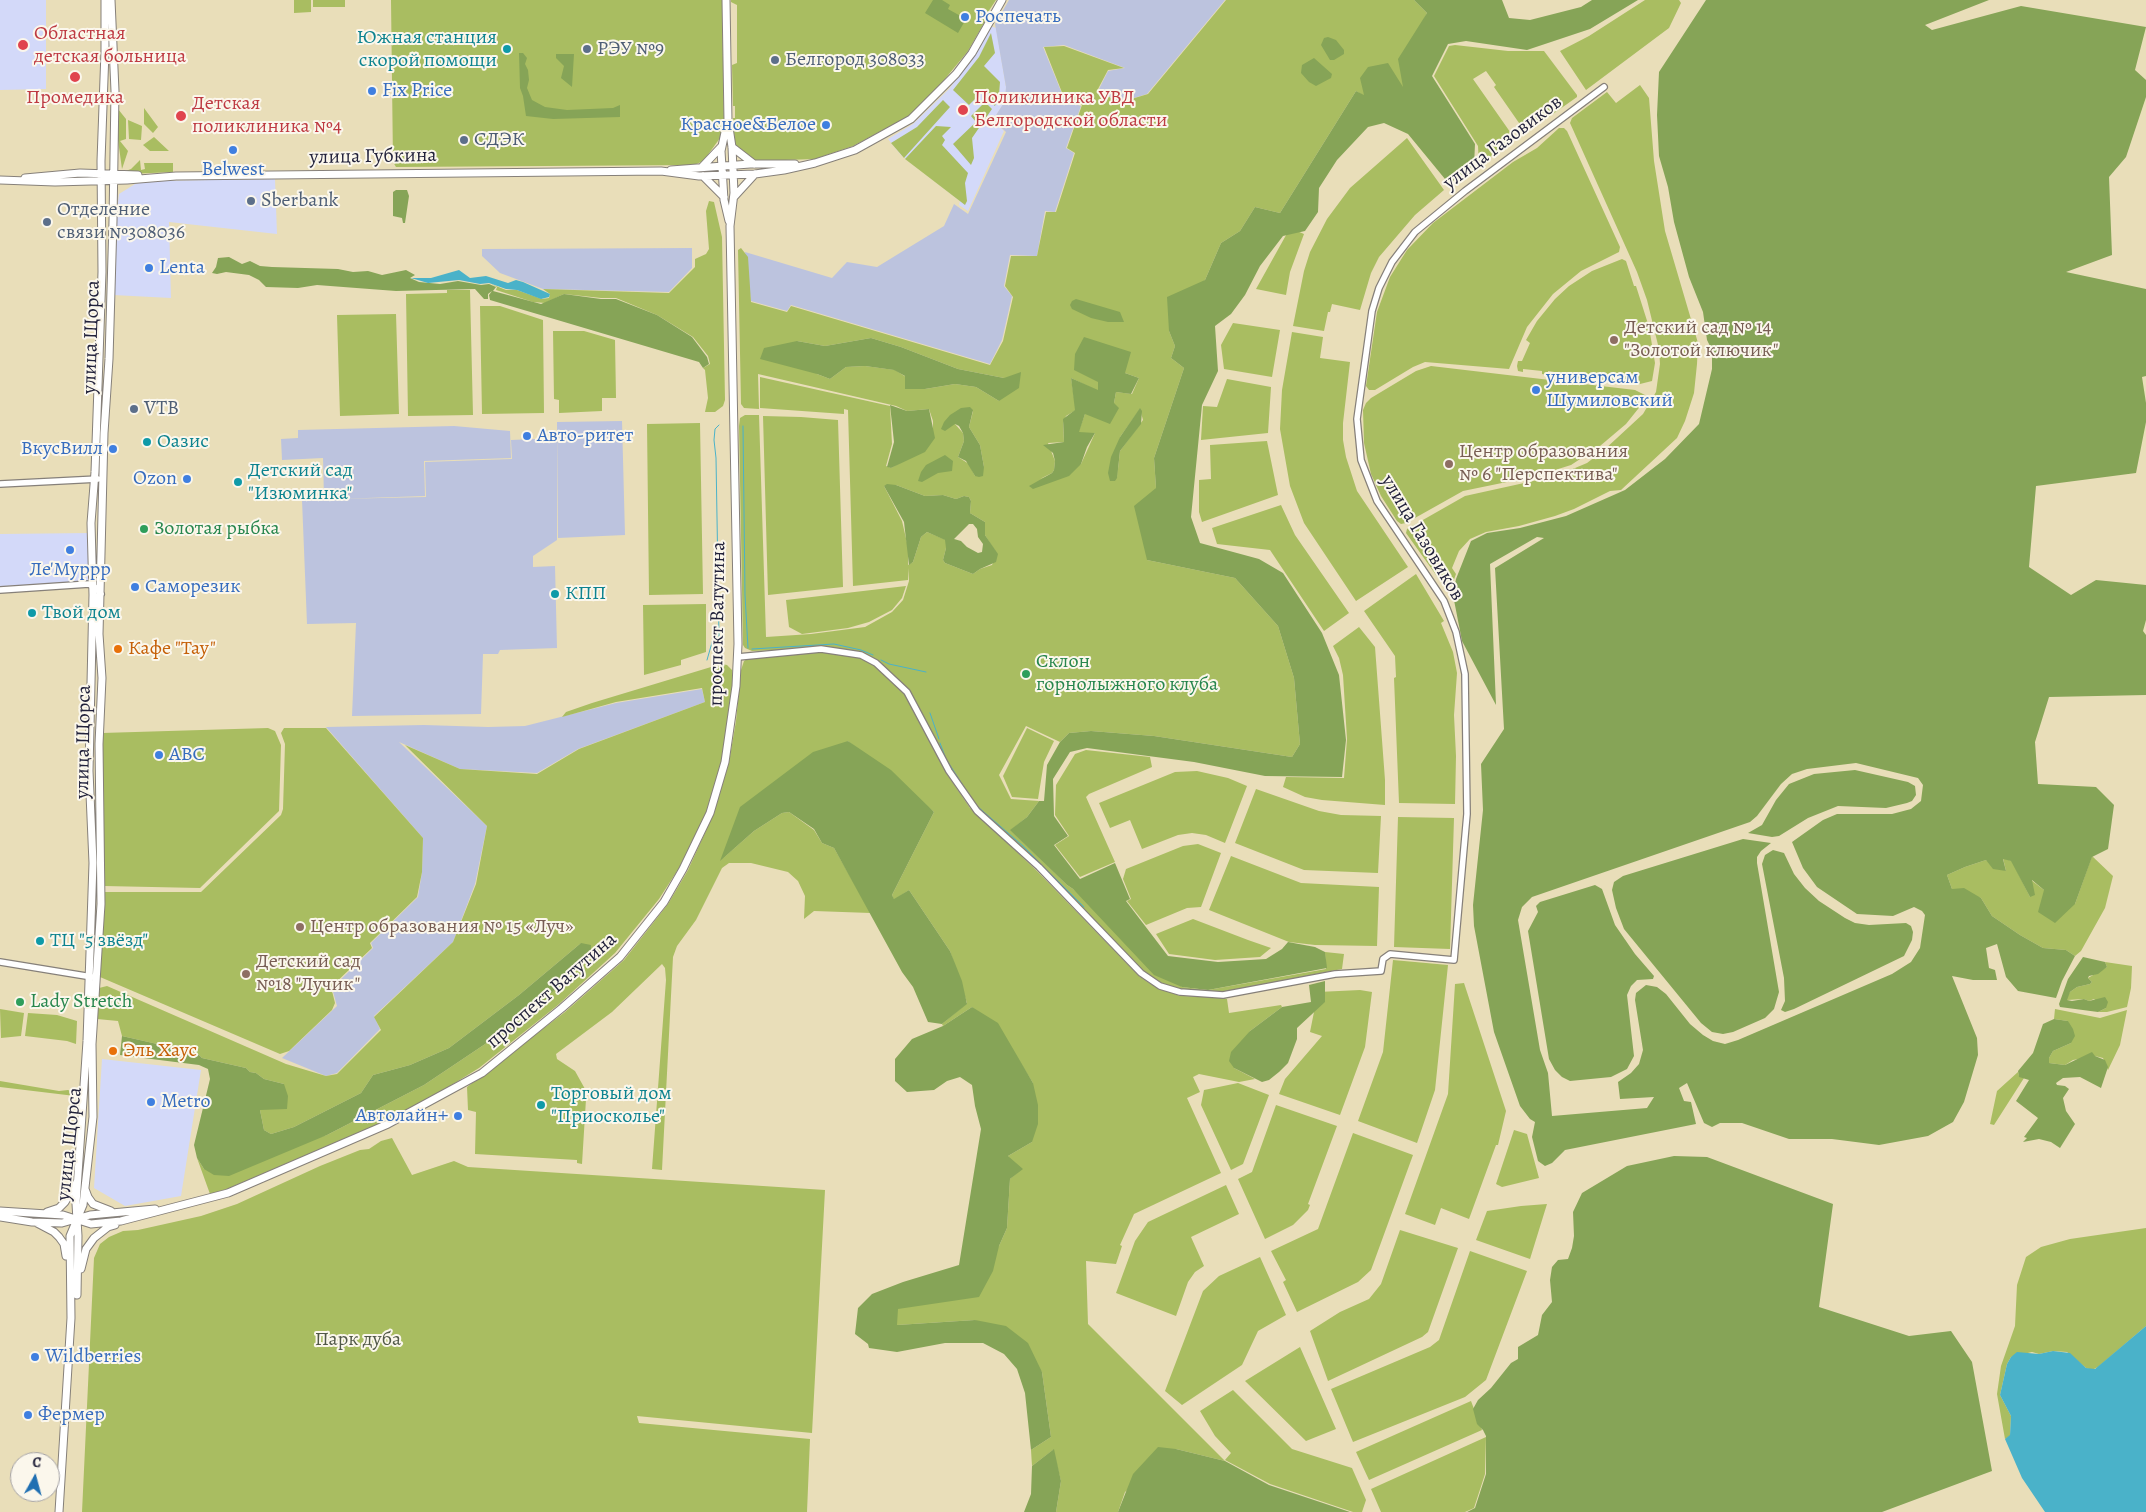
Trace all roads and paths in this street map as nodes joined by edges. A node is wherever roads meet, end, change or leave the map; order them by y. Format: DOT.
graph roads {
  1 [pos="105,0"];
  2 [pos="111,0"];
  3 [pos="726,0"];
  4 [pos="1002,0"];
  5 [pos="1604,87"];
  6 [pos="728,121"];
  7 [pos="732,148"];
  8 [pos="721,149"];
  9 [pos="101,154"];
  10 [pos="730,162"];
  11 [pos="815,163"];
  12 [pos="752,164"];
  13 [pos="722,166"];
  14 [pos="705,167"];
  15 [pos="660,171"];
  16 [pos="89,173"];
  17 [pos="719,173"];
  18 [pos="753,174"];
  19 [pos="176,176"];
  20 [pos="704,176"];
  21 [pos="733,176"];
  22 [pos="101,177"];
  23 [pos="113,177"];
  24 [pos="0,180"];
  25 [pos="126,180"];
  26 [pos="10,181"];
  27 [pos="85,182"];
  28 [pos="101,194"];
  29 [pos="724,195"];
  30 [pos="734,195"];
  31 [pos="112,206"];
  32 [pos="729,212"];
  33 [pos="103,477"];
  34 [pos="94,480"];
  35 [pos="0,484"];
  36 [pos="102,488"];
  37 [pos="93,583"];
  38 [pos="0,590"];
  39 [pos="97,594"];
  40 [pos="738,657"];
  41 [pos="0,962"];
  42 [pos="90,976"];
  43 [pos="82,1178"];
  44 [pos="175,1208"];
  45 [pos="0,1211"];
  46 [pos="10,1211"];
  47 [pos="126,1211"];
  48 [pos="0,1217"];
  49 [pos="76,1220"];
  50 [pos="32,1222"];
  51 [pos="69,1276"];
  52 [pos="77,1295"];
  53 [pos="70,1318"];
  54 [pos="59,1512"];
  1 -- 9 [label="main road, улица Щорса"];
  2 -- 23 [label="main road, улица Щорса"];
  3 -- 6 [label="main road"];
  4 -- 11 [label="main road"];
  5 -- 40 [label="street, улица Газовиков"];
  6 -- 7 [label="main road"];
  6 -- 8 [label="main road"];
  7 -- 8 [label="main road"];
  7 -- 10 [label="main road"];
  7 -- 12 [label="main road"];
  8 -- 10 [label="main road"];
  8 -- 13 [label="main road"];
  8 -- 14 [label="main road"];
  9 -- 16 [label="main road"];
  9 -- 22 [label="main road, улица Щорса"];
  10 -- 12 [label="main road"];
  10 -- 13 [label="main road"];
  10 -- 21 [label="main road"];
  11 -- 12 [label="main road"];
  11 -- 18 [label="main road"];
  12 -- 18 [label="main road"];
  12 -- 21 [label="main road"];
  13 -- 14 [label="main road, улица Губкина"];
  13 -- 17 [label="main road"];
  14 -- 15 [label="main road, улица Губкина"];
  14 -- 17 [label="main road"];
  14 -- 20 [label="main road"];
  15 -- 19 [label="main road, улица Губкина"];
  15 -- 20 [label="main road, улица Губкина"];
  16 -- 22 [label="main road, улица Губкина"];
  16 -- 26 [label="main road, улица Губкина"];
  17 -- 20 [label="main road"];
  17 -- 21 [label="main road"];
  17 -- 29 [label="main road, проспект Ватутина"];
  18 -- 21 [label="main road"];
  18 -- 30 [label="main road"];
  19 -- 23 [label="main road, улица Губкина"];
  19 -- 25 [label="main road, улица Губкина"];
  20 -- 29 [label="main road"];
  21 -- 29 [label="main road"];
  21 -- 30 [label="main road"];
  22 -- 23 [label="main road, улица Губкина"];
  22 -- 27 [label="main road, улица Губкина"];
  22 -- 28 [label="main road, улица Щорса"];
  23 -- 25 [label="main road, улица Губкина"];
  23 -- 31 [label="main road, улица Щорса"];
  24 -- 26 [label="main road, улица Губкина"];
  25 -- 31 [label="main road"];
  26 -- 27 [label="main road, улица Губкина"];
  27 -- 28 [label="main road"];
  28 -- 34 [label="main road, улица Щорса"];
  29 -- 30 [label="main road"];
  29 -- 32 [label="main road, проспект Ватутина"];
  30 -- 32 [label="main road, проспект Ватутина"];
  31 -- 33 [label="main road, улица Щорса"];
  32 -- 40 [label="main road, проспект Ватутина"];
  33 -- 34 [label="street"];
  33 -- 36 [label="main road, улица Щорса"];
  34 -- 35 [label="street"];
  34 -- 36 [label="street"];
  34 -- 37 [label="main road, улица Щорса"];
  36 -- 37 [label="main road, улица Щорса"];
  37 -- 38 [label="street"];
  37 -- 39 [label="main road, улица Щорса"];
  37 -- 39 [label="main road, улица Щорса"];
  39 -- 42 [label="main road, улица Щорса"];
  39 -- 43 [label="main road, улица Щорса"];
  40 -- 44 [label="main road, проспект Ватутина"];
  41 -- 42 [label="street"];
  42 -- 43 [label="main road, улица Щорса"];
  43 -- 46 [label="main road"];
  43 -- 47 [label="main road"];
  43 -- 49 [label="main road, улица Щорса"];
  44 -- 47 [label="main road, проспект Ватутина"];
  44 -- 49 [label="main road, проспект Ватутина"];
  44 -- 52 [label="main road"];
  45 -- 46 [label="main road, проспект Ватутина"];
  46 -- 49 [label="main road, проспект Ватутина"];
  47 -- 49 [label="main road, проспект Ватутина"];
  48 -- 50 [label="main road, проспект Ватутина"];
  49 -- 50 [label="main road, проспект Ватутина"];
  49 -- 51 [label="main road"];
  49 -- 52 [label="main road"];
  50 -- 51 [label="main road"];
  51 -- 53 [label="main road"];
  52 -- 53 [label="main road"];
  53 -- 54 [label="main road"];
}
